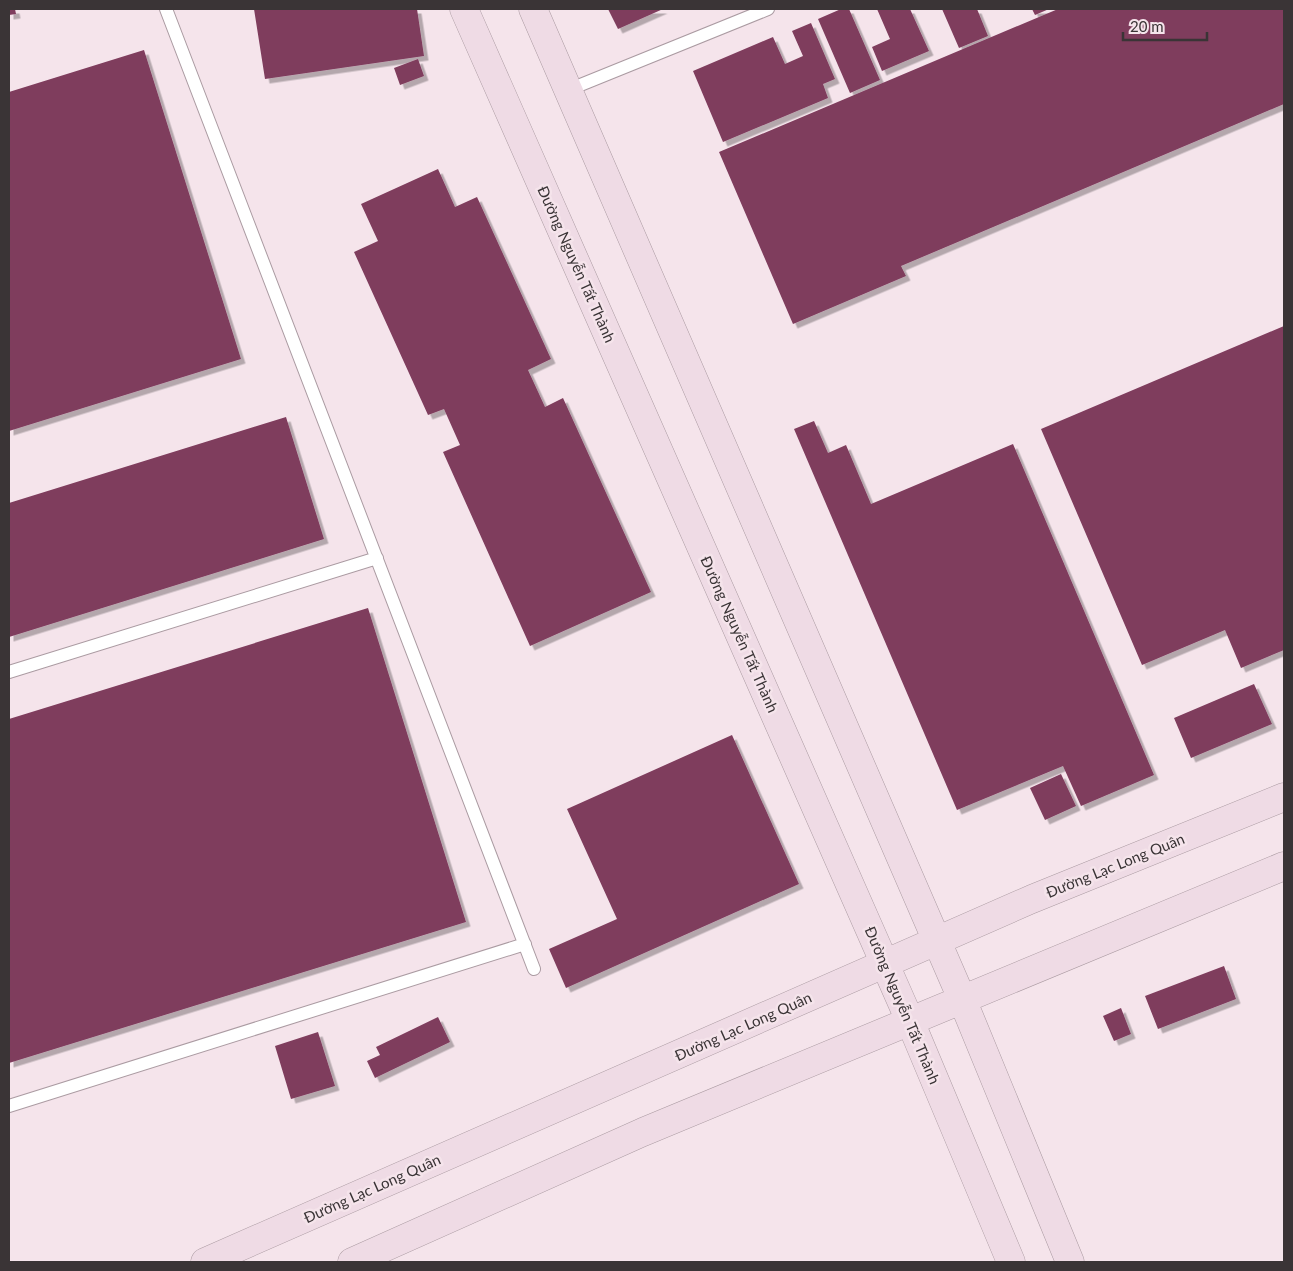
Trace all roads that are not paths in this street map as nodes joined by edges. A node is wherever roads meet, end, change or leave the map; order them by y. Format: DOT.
graph roads {
  1 [pos="166,9"];
  2 [pos="464,9"];
  3 [pos="532,9"];
  4 [pos="768,9"];
  5 [pos="568,90"];
  6 [pos="377,558"];
  7 [pos="9,672"];
  8 [pos="1284,797"];
  9 [pos="1284,866"];
  10 [pos="937,942"];
  11 [pos="524,944"];
  12 [pos="886,964"];
  13 [pos="534,969"];
  14 [pos="962,999"];
  15 [pos="910,1021"];
  16 [pos="9,1106"];
  17 [pos="206,1262"];
  18 [pos="352,1262"];
  19 [pos="1011,1262"];
  20 [pos="1070,1262"];
  1 -- 6 [label="lane"];
  2 -- 12 [label="main road, Đường Nguyễn Tất Thành"];
  3 -- 5 [label="main road"];
  4 -- 5 [label="lane"];
  5 -- 10 [label="main road"];
  6 -- 7 [label="lane"];
  6 -- 11 [label="lane"];
  8 -- 10 [label="main road, Đường Lạc Long Quân"];
  9 -- 14 [label="main road"];
  10 -- 12 [label="main road, Đường Lạc Long Quân"];
  10 -- 14 [label="main road"];
  11 -- 13 [label="lane"];
  11 -- 16 [label="lane"];
  12 -- 15 [label="main road, Đường Nguyễn Tất Thành"];
  12 -- 17 [label="main road, Đường Lạc Long Quân"];
  14 -- 15 [label="main road"];
  14 -- 20 [label="main road"];
  15 -- 18 [label="main road"];
  15 -- 19 [label="main road, Đường Nguyễn Tất Thành"];
}
